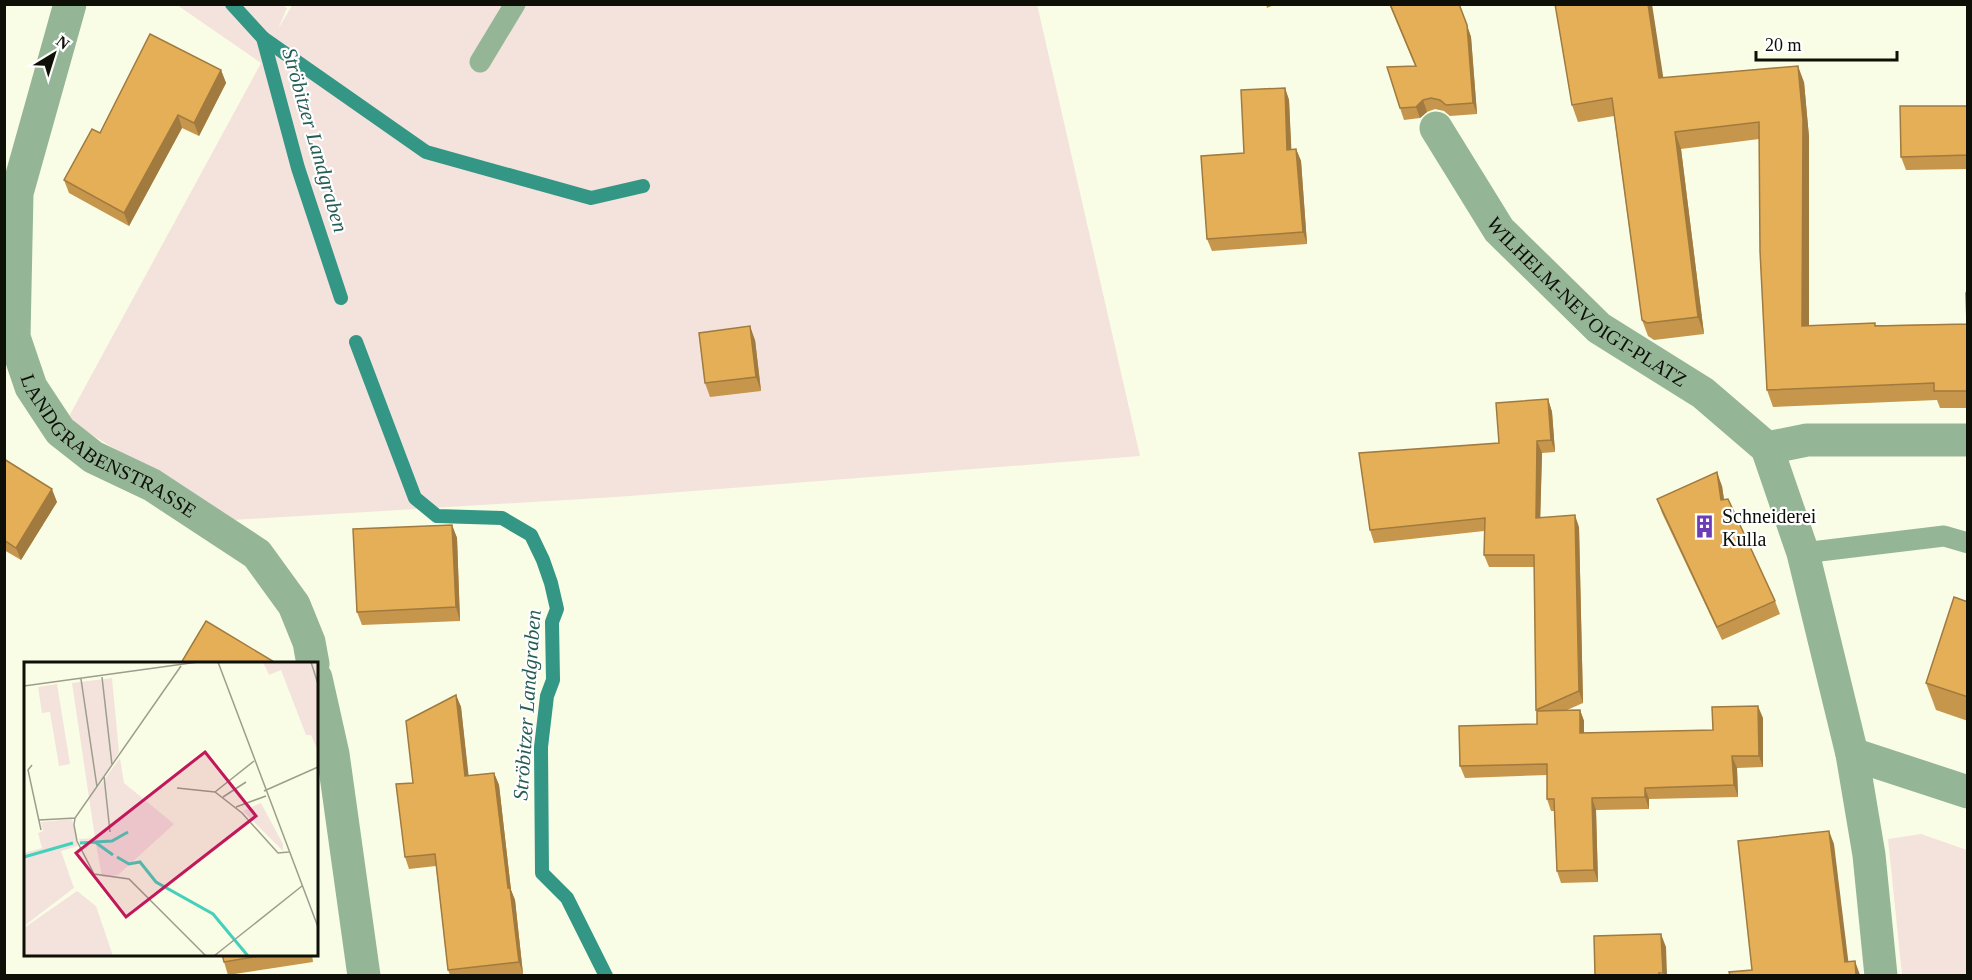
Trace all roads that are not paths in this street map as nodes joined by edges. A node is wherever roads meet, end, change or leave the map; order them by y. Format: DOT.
graph roads {
  1 [pos="70,4"];
  2 [pos="515,4"];
  3 [pos="480,62"];
  4 [pos="1436,128"];
  5 [pos="1968,440"];
  6 [pos="1767,448"];
  7 [pos="1968,543"];
  8 [pos="1803,553"];
  9 [pos="314,662"];
  10 [pos="318,687"];
  11 [pos="1852,754"];
  12 [pos="1968,792"];
  13 [pos="364,975"];
  14 [pos="1881,975"];
  1 -- 9 [label="street, LANDGRABENSTRASSE"];
  2 -- 3 [label="lane"];
  4 -- 6 [label="street, WILHELM-NEVOIGT-PLATZ"];
  5 -- 6 [label="street"];
  6 -- 8 [label="street"];
  7 -- 8 [label="lane"];
  8 -- 11 [label="street"];
  10 -- 13 [label="street"];
  11 -- 12 [label="street"];
  11 -- 14 [label="street"];
}
